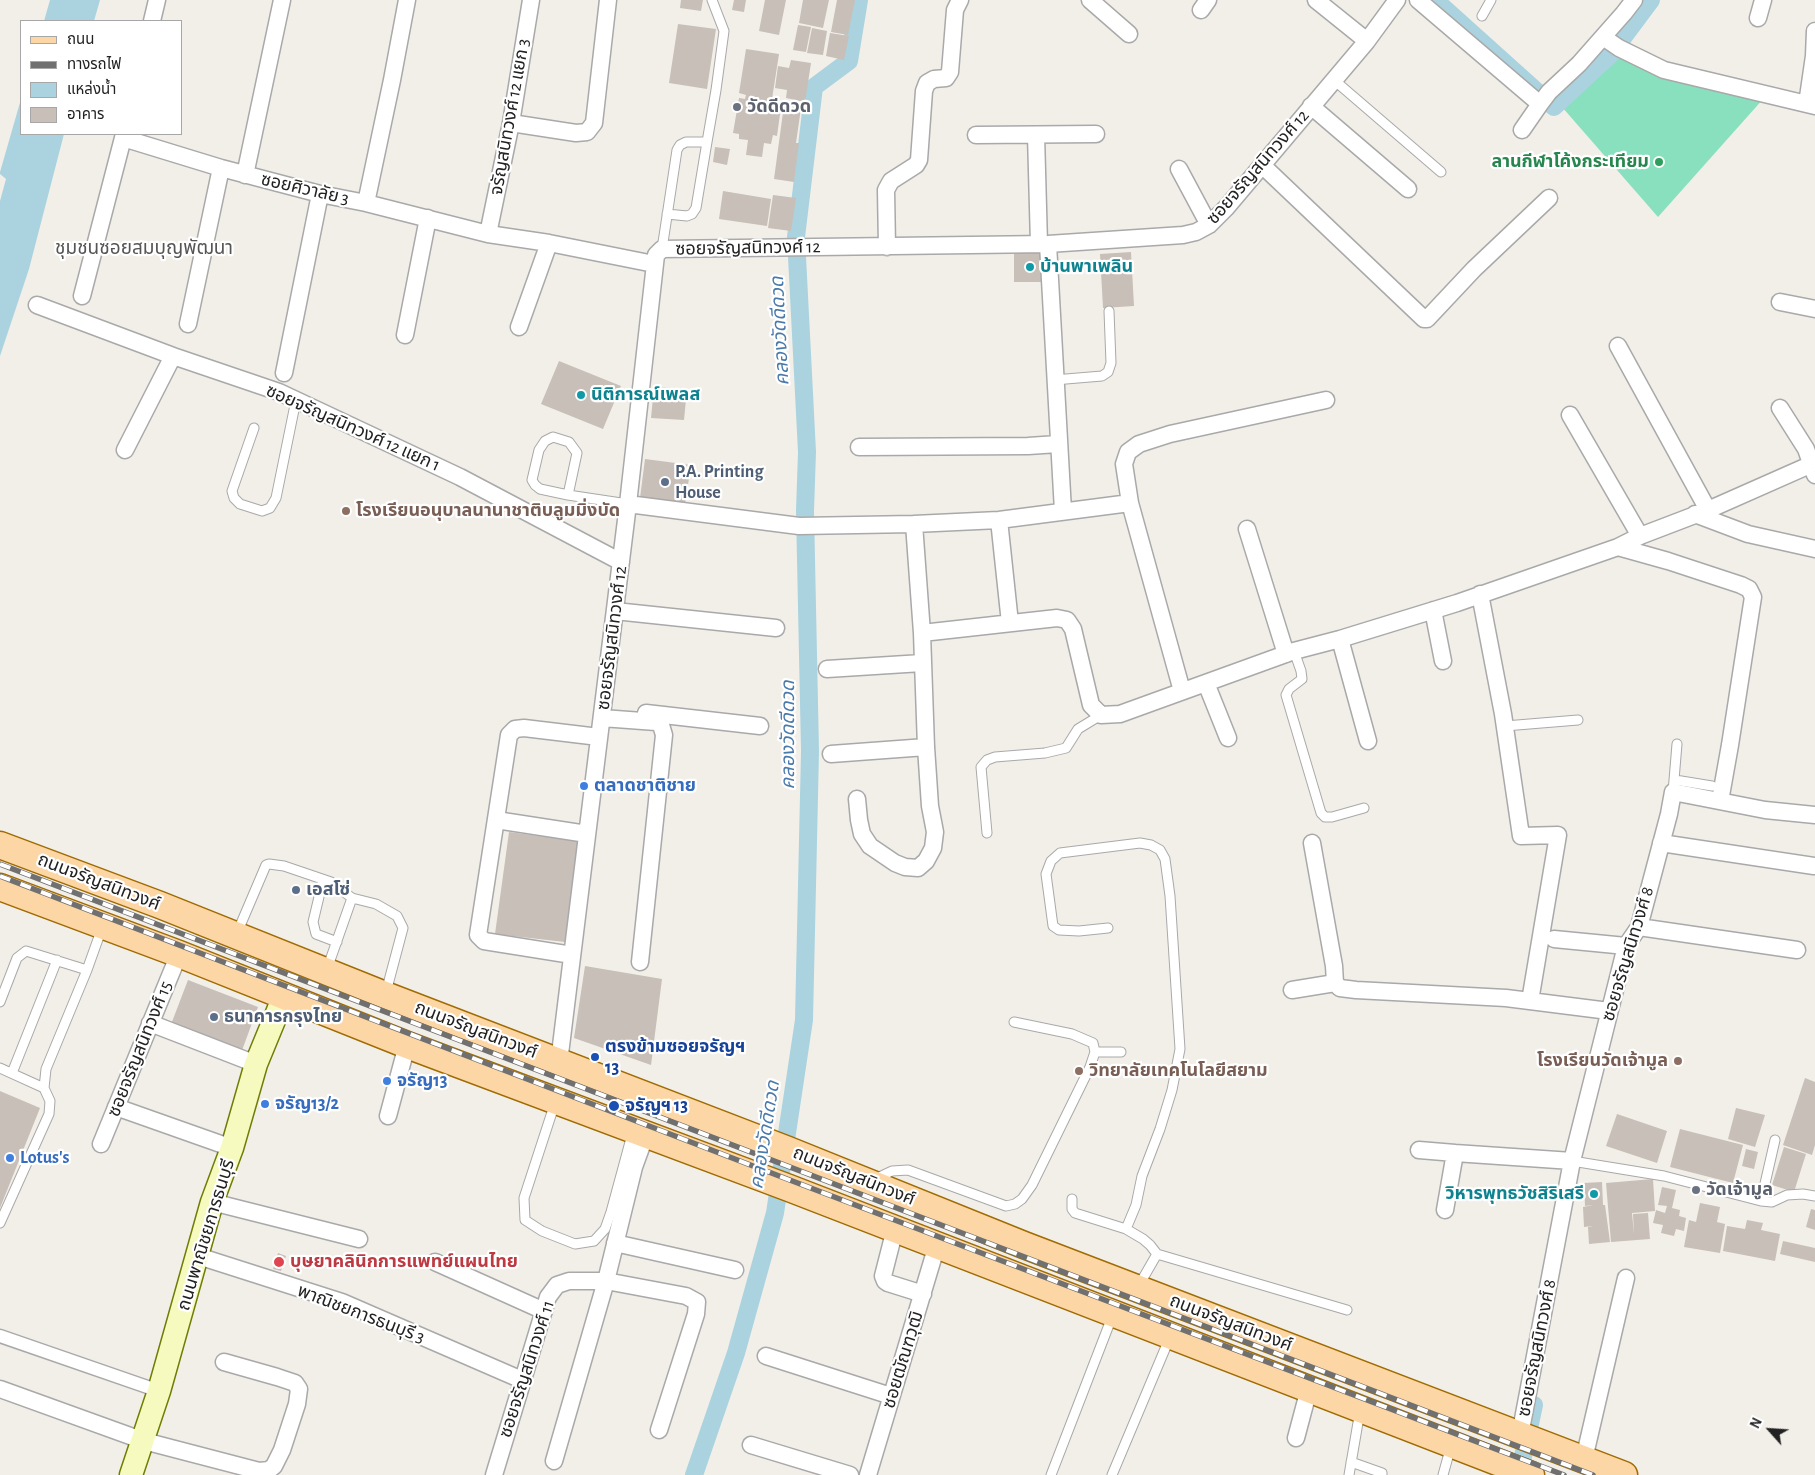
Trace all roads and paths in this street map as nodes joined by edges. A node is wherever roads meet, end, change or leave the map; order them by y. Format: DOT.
graph roads {
  1 [pos="157,0"];
  2 [pos="282,0"];
  3 [pos="407,0"];
  4 [pos="531,0"];
  5 [pos="608,0"];
  6 [pos="712,0"];
  7 [pos="960,0"];
  8 [pos="1090,0"];
  9 [pos="1316,0"];
  10 [pos="1397,0"];
  11 [pos="1418,0"];
  12 [pos="1491,0"];
  13 [pos="1634,0"];
  14 [pos="1763,0"];
  15 [pos="1482,16"];
  16 [pos="1758,18"];
  17 [pos="152,20"];
  18 [pos="1815,31"];
  19 [pos="1128,34"];
  20 [pos="1367,41"];
  21 [pos="1611,43"];
  22 [pos="1334,80"];
  23 [pos="1544,99"];
  24 [pos="1811,105"];
  25 [pos="1311,106"];
  26 [pos="511,123"];
  27 [pos="1522,130"];
  28 [pos="1096,134"];
  29 [pos="976,135"];
  30 [pos="1036,135"];
  31 [pos="124,136"];
  32 [pos="707,142"];
  33 [pos="1262,165"];
  34 [pos="221,168"];
  35 [pos="1179,169"];
  36 [pos="1441,172"];
  37 [pos="245,175"];
  38 [pos="1408,189"];
  39 [pos="320,194"];
  40 [pos="1548,198"];
  41 [pos="366,203"];
  42 [pos="667,214"];
  43 [pos="428,218"];
  44 [pos="1209,225"];
  45 [pos="488,234"];
  46 [pos="548,243"];
  47 [pos="1043,244"];
  48 [pos="887,246"];
  49 [pos="662,249"];
  50 [pos="654,264"];
  51 [pos="82,296"];
  52 [pos="1780,302"];
  53 [pos="37,305"];
  54 [pos="1815,309"];
  55 [pos="1108,311"];
  56 [pos="188,324"];
  57 [pos="519,326"];
  58 [pos="405,335"];
  59 [pos="1618,346"];
  60 [pos="173,356"];
  61 [pos="284,373"];
  62 [pos="1054,380"];
  63 [pos="296,400"];
  64 [pos="1326,400"];
  65 [pos="1780,408"];
  66 [pos="1570,415"];
  67 [pos="254,428"];
  68 [pos="1058,444"];
  69 [pos="859,447"];
  70 [pos="125,450"];
  71 [pos="1813,470"];
  72 [pos="568,495"];
  73 [pos="1130,503"];
  74 [pos="628,504"];
  75 [pos="1063,511"];
  76 [pos="1701,512"];
  77 [pos="999,520"];
  78 [pos="914,524"];
  79 [pos="1247,529"];
  80 [pos="1640,536"];
  81 [pos="1618,547"];
  82 [pos="1815,549"];
  83 [pos="621,562"];
  84 [pos="1480,594"];
  85 [pos="1433,610"];
  86 [pos="615,611"];
  87 [pos="1010,623"];
  88 [pos="776,628"];
  89 [pos="922,633"];
  90 [pos="1340,639"];
  91 [pos="1290,652"];
  92 [pos="1443,661"];
  93 [pos="922,663"];
  94 [pos="827,669"];
  95 [pos="1206,683"];
  96 [pos="1182,691"];
  97 [pos="602,713"];
  98 [pos="1101,715"];
  99 [pos="1578,720"];
  100 [pos="760,726"];
  101 [pos="1505,726"];
  102 [pos="600,738"];
  103 [pos="1228,738"];
  104 [pos="1368,741"];
  105 [pos="1677,744"];
  106 [pos="926,747"];
  107 [pos="831,754"];
  108 [pos="1674,786"];
  109 [pos="1712,786"];
  110 [pos="857,799"];
  111 [pos="1720,801"];
  112 [pos="1364,808"];
  113 [pos="1815,815"];
  114 [pos="496,820"];
  115 [pos="987,833"];
  116 [pos="588,834"];
  117 [pos="1312,843"];
  118 [pos="1661,843"];
  119 [pos="0,845"];
  120 [pos="1814,866"];
  121 [pos="323,880"];
  122 [pos="0,887"];
  123 [pos="352,898"];
  124 [pos="102,925"];
  125 [pos="1639,927"];
  126 [pos="1108,928"];
  127 [pos="236,936"];
  128 [pos="1554,940"];
  129 [pos="337,942"];
  130 [pos="1626,946"];
  131 [pos="1797,950"];
  132 [pos="179,954"];
  133 [pos="572,955"];
  134 [pos="57,960"];
  135 [pos="640,962"];
  136 [pos="87,970"];
  137 [pos="326,970"];
  138 [pos="1336,983"];
  139 [pos="1292,990"];
  140 [pos="386,995"];
  141 [pos="284,996"];
  142 [pos="1530,1001"];
  143 [pos="0,1002"];
  144 [pos="1609,1011"];
  145 [pos="1014,1022"];
  146 [pos="150,1023"];
  147 [pos="407,1045"];
  148 [pos="1095,1052"];
  149 [pos="1122,1052"];
  150 [pos="559,1062"];
  151 [pos="256,1064"];
  152 [pos="0,1068"];
  153 [pos="12,1073"];
  154 [pos="44,1088"];
  155 [pos="556,1101"];
  156 [pos="116,1107"];
  157 [pos="388,1116"];
  158 [pos="639,1132"];
  159 [pos="1775,1140"];
  160 [pos="101,1144"];
  161 [pos="232,1148"];
  162 [pos="1419,1150"];
  163 [pos="1455,1153"];
  164 [pos="1572,1161"];
  165 [pos="868,1182"];
  166 [pos="1815,1196"];
  167 [pos="1072,1199"];
  168 [pos="1761,1201"];
  169 [pos="212,1202"];
  170 [pos="1445,1210"];
  171 [pos="0,1223"];
  172 [pos="895,1229"];
  173 [pos="1126,1229"];
  174 [pos="358,1239"];
  175 [pos="615,1243"];
  176 [pos="937,1245"];
  177 [pos="1157,1254"];
  178 [pos="198,1256"];
  179 [pos="435,1262"];
  180 [pos="735,1270"];
  181 [pos="1626,1278"];
  182 [pos="606,1281"];
  183 [pos="1138,1287"];
  184 [pos="923,1294"];
  185 [pos="1347,1310"];
  186 [pos="544,1311"];
  187 [pos="1114,1314"];
  188 [pos="0,1336"];
  189 [pos="1170,1337"];
  190 [pos="1292,1346"];
  191 [pos="766,1356"];
  192 [pos="224,1362"];
  193 [pos="1280,1378"];
  194 [pos="522,1380"];
  195 [pos="0,1389"];
  196 [pos="1309,1389"];
  197 [pos="159,1392"];
  198 [pos="891,1396"];
  199 [pos="1360,1409"];
  200 [pos="659,1430"];
  201 [pos="1525,1437"];
  202 [pos="1296,1438"];
  203 [pos="144,1441"];
  204 [pos="1452,1444"];
  205 [pos="751,1445"];
  206 [pos="1584,1459"];
  207 [pos="554,1461"];
  208 [pos="1351,1462"];
  209 [pos="1524,1472"];
  210 [pos="131,1475"];
  211 [pos="494,1475"];
  212 [pos="850,1475"];
  213 [pos="868,1475"];
  214 [pos="1051,1475"];
  215 [pos="1112,1475"];
  216 [pos="1349,1475"];
  217 [pos="1382,1475"];
  218 [pos="1443,1475"];
  219 [pos="1624,1475"];
  1 -- 17 [label="street"];
  2 -- 37 [label="street"];
  3 -- 41 [label="street"];
  4 -- 26 [label="street, จรัญสนิทวงศ์ 12 แยก 3"];
  5 -- 26 [label="street"];
  6 -- 32 [label="lane"];
  7 -- 48 [label="street"];
  8 -- 19 [label="street"];
  9 -- 20 [label="street"];
  10 -- 20 [label="street, ซอยจรัญสนิทวงศ์ 12"];
  11 -- 23 [label="street"];
  12 -- 15 [label="lane"];
  13 -- 21 [label="street"];
  14 -- 16 [label="street"];
  18 -- 24 [label="street"];
  20 -- 22 [label="street, ซอยจรัญสนิทวงศ์ 12"];
  21 -- 23 [label="street"];
  21 -- 24 [label="street"];
  22 -- 25 [label="street, ซอยจรัญสนิทวงศ์ 12"];
  22 -- 36 [label="lane"];
  23 -- 27 [label="street"];
  25 -- 33 [label="street, ซอยจรัญสนิทวงศ์ 12"];
  25 -- 38 [label="street"];
  26 -- 45 [label="street, จรัญสนิทวงศ์ 12 แยก 3"];
  28 -- 30 [label="street"];
  29 -- 30 [label="street"];
  30 -- 47 [label="street"];
  31 -- 34 [label="street, ซอยศิวาลัย 3"];
  31 -- 51 [label="street"];
  32 -- 42 [label="lane"];
  32 -- 42 [label="lane"];
  33 -- 40 [label="street"];
  33 -- 44 [label="street, ซอยจรัญสนิทวงศ์ 12"];
  34 -- 37 [label="street, ซอยศิวาลัย 3"];
  34 -- 56 [label="street"];
  35 -- 44 [label="street"];
  37 -- 39 [label="street, ซอยศิวาลัย 3"];
  39 -- 41 [label="street, ซอยศิวาลัย 3"];
  39 -- 61 [label="street"];
  41 -- 43 [label="street, ซอยศิวาลัย 3"];
  42 -- 49 [label="lane"];
  43 -- 45 [label="street, ซอยศิวาลัย 3"];
  43 -- 58 [label="street"];
  44 -- 47 [label="street, ซอยจรัญสนิทวงศ์ 12"];
  45 -- 46 [label="street, ซอยศิวาลัย 3"];
  46 -- 50 [label="street, ซอยศิวาลัย 3"];
  46 -- 57 [label="street"];
  47 -- 48 [label="street, ซอยจรัญสนิทวงศ์ 12"];
  47 -- 62 [label="street"];
  48 -- 49 [label="street, ซอยจรัญสนิทวงศ์ 12"];
  49 -- 50 [label="street, ซอยจรัญสนิทวงศ์ 12"];
  50 -- 74 [label="street, ซอยจรัญสนิทวงศ์ 12"];
  52 -- 54 [label="street"];
  53 -- 60 [label="street, ซอยจรัญสนิทวงศ์ 12 แยก 1"];
  55 -- 62 [label="lane"];
  59 -- 76 [label="street"];
  60 -- 63 [label="street, ซอยจรัญสนิทวงศ์ 12 แยก 1"];
  60 -- 70 [label="street"];
  62 -- 68 [label="street"];
  63 -- 67 [label="lane"];
  63 -- 83 [label="street, ซอยจรัญสนิทวงศ์ 12 แยก 1"];
  64 -- 73 [label="street"];
  65 -- 71 [label="street"];
  66 -- 80 [label="street"];
  68 -- 69 [label="street"];
  68 -- 75 [label="street"];
  71 -- 76 [label="street"];
  72 -- 72 [label="lane"];
  72 -- 74 [label="lane"];
  73 -- 75 [label="street"];
  73 -- 96 [label="street"];
  74 -- 78 [label="street"];
  74 -- 83 [label="street, ซอยจรัญสนิทวงศ์ 12"];
  75 -- 77 [label="street"];
  76 -- 80 [label="street"];
  76 -- 82 [label="street"];
  77 -- 78 [label="street"];
  77 -- 87 [label="street"];
  78 -- 89 [label="street"];
  79 -- 91 [label="street"];
  80 -- 81 [label="street"];
  81 -- 84 [label="street"];
  81 -- 111 [label="street"];
  83 -- 86 [label="street, ซอยจรัญสนิทวงศ์ 12"];
  84 -- 85 [label="street"];
  84 -- 101 [label="street"];
  85 -- 90 [label="street"];
  85 -- 92 [label="street"];
  86 -- 88 [label="street"];
  86 -- 97 [label="street, ซอยจรัญสนิทวงศ์ 12"];
  87 -- 89 [label="street"];
  87 -- 98 [label="street"];
  89 -- 93 [label="street"];
  90 -- 91 [label="street"];
  90 -- 104 [label="street"];
  91 -- 95 [label="street"];
  91 -- 112 [label="lane"];
  93 -- 94 [label="street"];
  93 -- 106 [label="street"];
  95 -- 96 [label="street"];
  95 -- 103 [label="street"];
  96 -- 98 [label="street"];
  97 -- 100 [label="street"];
  97 -- 102 [label="street, ซอยจรัญสนิทวงศ์ 12"];
  97 -- 135 [label="street"];
  98 -- 115 [label="lane"];
  99 -- 101 [label="lane"];
  101 -- 142 [label="street"];
  102 -- 114 [label="street"];
  102 -- 116 [label="street, ซอยจรัญสนิทวงศ์ 12"];
  105 -- 108 [label="lane"];
  106 -- 107 [label="street"];
  106 -- 110 [label="street"];
  108 -- 109 [label="lane"];
  108 -- 111 [label="street"];
  108 -- 118 [label="street, ซอยจรัญสนิทวงศ์ 8"];
  111 -- 113 [label="street"];
  114 -- 116 [label="street"];
  114 -- 133 [label="street"];
  116 -- 133 [label="street, ซอยจรัญสนิทวงศ์ 12"];
  117 -- 138 [label="street"];
  118 -- 120 [label="street"];
  118 -- 125 [label="street, ซอยจรัญสนิทวงศ์ 8"];
  119 -- 127 [label="main road, ถนนจรัญสนิทวงศ์"];
  121 -- 123 [label="lane"];
  121 -- 127 [label="lane"];
  121 -- 129 [label="lane"];
  122 -- 124 [label="main road, ถนนจรัญสนิทวงศ์"];
  123 -- 129 [label="lane"];
  123 -- 140 [label="lane"];
  124 -- 132 [label="main road, ถนนจรัญสนิทวงศ์"];
  124 -- 136 [label="lane"];
  125 -- 130 [label="street, ซอยจรัญสนิทวงศ์ 8"];
  125 -- 131 [label="street"];
  126 -- 173 [label="lane"];
  127 -- 137 [label="main road, ถนนจรัญสนิทวงศ์"];
  128 -- 130 [label="street"];
  129 -- 137 [label="lane"];
  130 -- 144 [label="street, ซอยจรัญสนิทวงศ์ 8"];
  132 -- 141 [label="main road, ถนนจรัญสนิทวงศ์"];
  132 -- 146 [label="street, ซอยจรัญสนิทวงศ์ 15"];
  133 -- 150 [label="street, ซอยจรัญสนิทวงศ์ 12"];
  134 -- 136 [label="lane"];
  134 -- 143 [label="lane"];
  134 -- 153 [label="lane"];
  136 -- 154 [label="lane"];
  137 -- 140 [label="main road, ถนนจรัญสนิทวงศ์"];
  138 -- 139 [label="street"];
  138 -- 142 [label="street"];
  140 -- 150 [label="main road, ถนนจรัญสนิทวงศ์"];
  141 -- 147 [label="main road, ถนนจรัญสนิทวงศ์"];
  141 -- 151 [label="main road, ถนนพาณิชยการธนบุรี"];
  142 -- 144 [label="street"];
  144 -- 164 [label="street, ซอยจรัญสนิทวงศ์ 8"];
  145 -- 148 [label="lane"];
  146 -- 151 [label="street"];
  146 -- 156 [label="street, ซอยจรัญสนิทวงศ์ 15"];
  147 -- 155 [label="main road, ถนนจรัญสนิทวงศ์"];
  147 -- 157 [label="street"];
  148 -- 149 [label="lane"];
  148 -- 165 [label="lane"];
  150 -- 165 [label="main road, ถนนจรัญสนิทวงศ์"];
  151 -- 161 [label="main road, ถนนพาณิชยการธนบุรี"];
  152 -- 153 [label="lane"];
  153 -- 154 [label="lane"];
  154 -- 171 [label="lane"];
  155 -- 158 [label="main road, ถนนจรัญสนิทวงศ์"];
  155 -- 158 [label="lane"];
  156 -- 160 [label="street, ซอยจรัญสนิทวงศ์ 15"];
  156 -- 161 [label="street"];
  158 -- 172 [label="main road, ถนนจรัญสนิทวงศ์"];
  158 -- 175 [label="street"];
  159 -- 168 [label="lane"];
  161 -- 169 [label="main road, ถนนพาณิชยการธนบุรี"];
  162 -- 163 [label="street"];
  163 -- 164 [label="street"];
  163 -- 170 [label="street"];
  164 -- 168 [label="lane"];
  164 -- 201 [label="street, ซอยจรัญสนิทวงศ์ 8"];
  165 -- 183 [label="main road, ถนนจรัญสนิทวงศ์"];
  166 -- 168 [label="lane"];
  167 -- 173 [label="lane"];
  169 -- 174 [label="street"];
  169 -- 178 [label="main road, ถนนพาณิชยการธนบุรี"];
  172 -- 176 [label="main road, ถนนจรัญสนิทวงศ์"];
  172 -- 184 [label="street"];
  173 -- 177 [label="lane"];
  175 -- 180 [label="street"];
  175 -- 182 [label="street"];
  176 -- 184 [label="street, ซอยฒัณฑวุฒิ"];
  176 -- 187 [label="main road, ถนนจรัญสนิทวงศ์"];
  177 -- 183 [label="lane"];
  177 -- 185 [label="lane"];
  178 -- 194 [label="street, พาณิชยการธนบุรี 3"];
  178 -- 197 [label="main road, ถนนพาณิชยการธนบุรี"];
  179 -- 186 [label="street"];
  181 -- 206 [label="street"];
  182 -- 186 [label="street, ซอยจรัญสนิทวงศ์ 11"];
  182 -- 200 [label="street"];
  182 -- 207 [label="street"];
  183 -- 190 [label="main road, ถนนจรัญสนิทวงศ์"];
  184 -- 198 [label="street, ซอยฒัณฑวุฒิ"];
  186 -- 194 [label="street, ซอยจรัญสนิทวงศ์ 11"];
  187 -- 189 [label="main road, ถนนจรัญสนิทวงศ์"];
  187 -- 214 [label="lane"];
  188 -- 197 [label="street"];
  189 -- 193 [label="main road, ถนนจรัญสนิทวงศ์"];
  189 -- 215 [label="lane"];
  190 -- 193 [label="main road"];
  190 -- 201 [label="main road, ถนนจรัญสนิทวงศ์"];
  191 -- 198 [label="street"];
  192 -- 203 [label="street"];
  193 -- 196 [label="main road, ถนนจรัญสนิทวงศ์"];
  194 -- 211 [label="street, ซอยจรัญสนิทวงศ์ 11"];
  195 -- 203 [label="street"];
  196 -- 199 [label="main road, ถนนจรัญสนิทวงศ์"];
  196 -- 202 [label="street"];
  197 -- 203 [label="main road, ถนนพาณิชยการธนบุรี"];
  198 -- 213 [label="street, ซอยฒัณฑวุฒิ"];
  199 -- 204 [label="main road, ถนนจรัญสนิทวงศ์"];
  199 -- 208 [label="lane"];
  201 -- 206 [label="main road, ถนนจรัญสนิทวงศ์"];
  203 -- 210 [label="main road, ถนนพาณิชยการธนบุรี"];
  204 -- 209 [label="main road, ถนนจรัญสนิทวงศ์"];
  204 -- 218 [label="lane"];
  205 -- 212 [label="street"];
  206 -- 219 [label="main road, ถนนจรัญสนิทวงศ์"];
  208 -- 216 [label="lane"];
  208 -- 217 [label="lane"];
}
